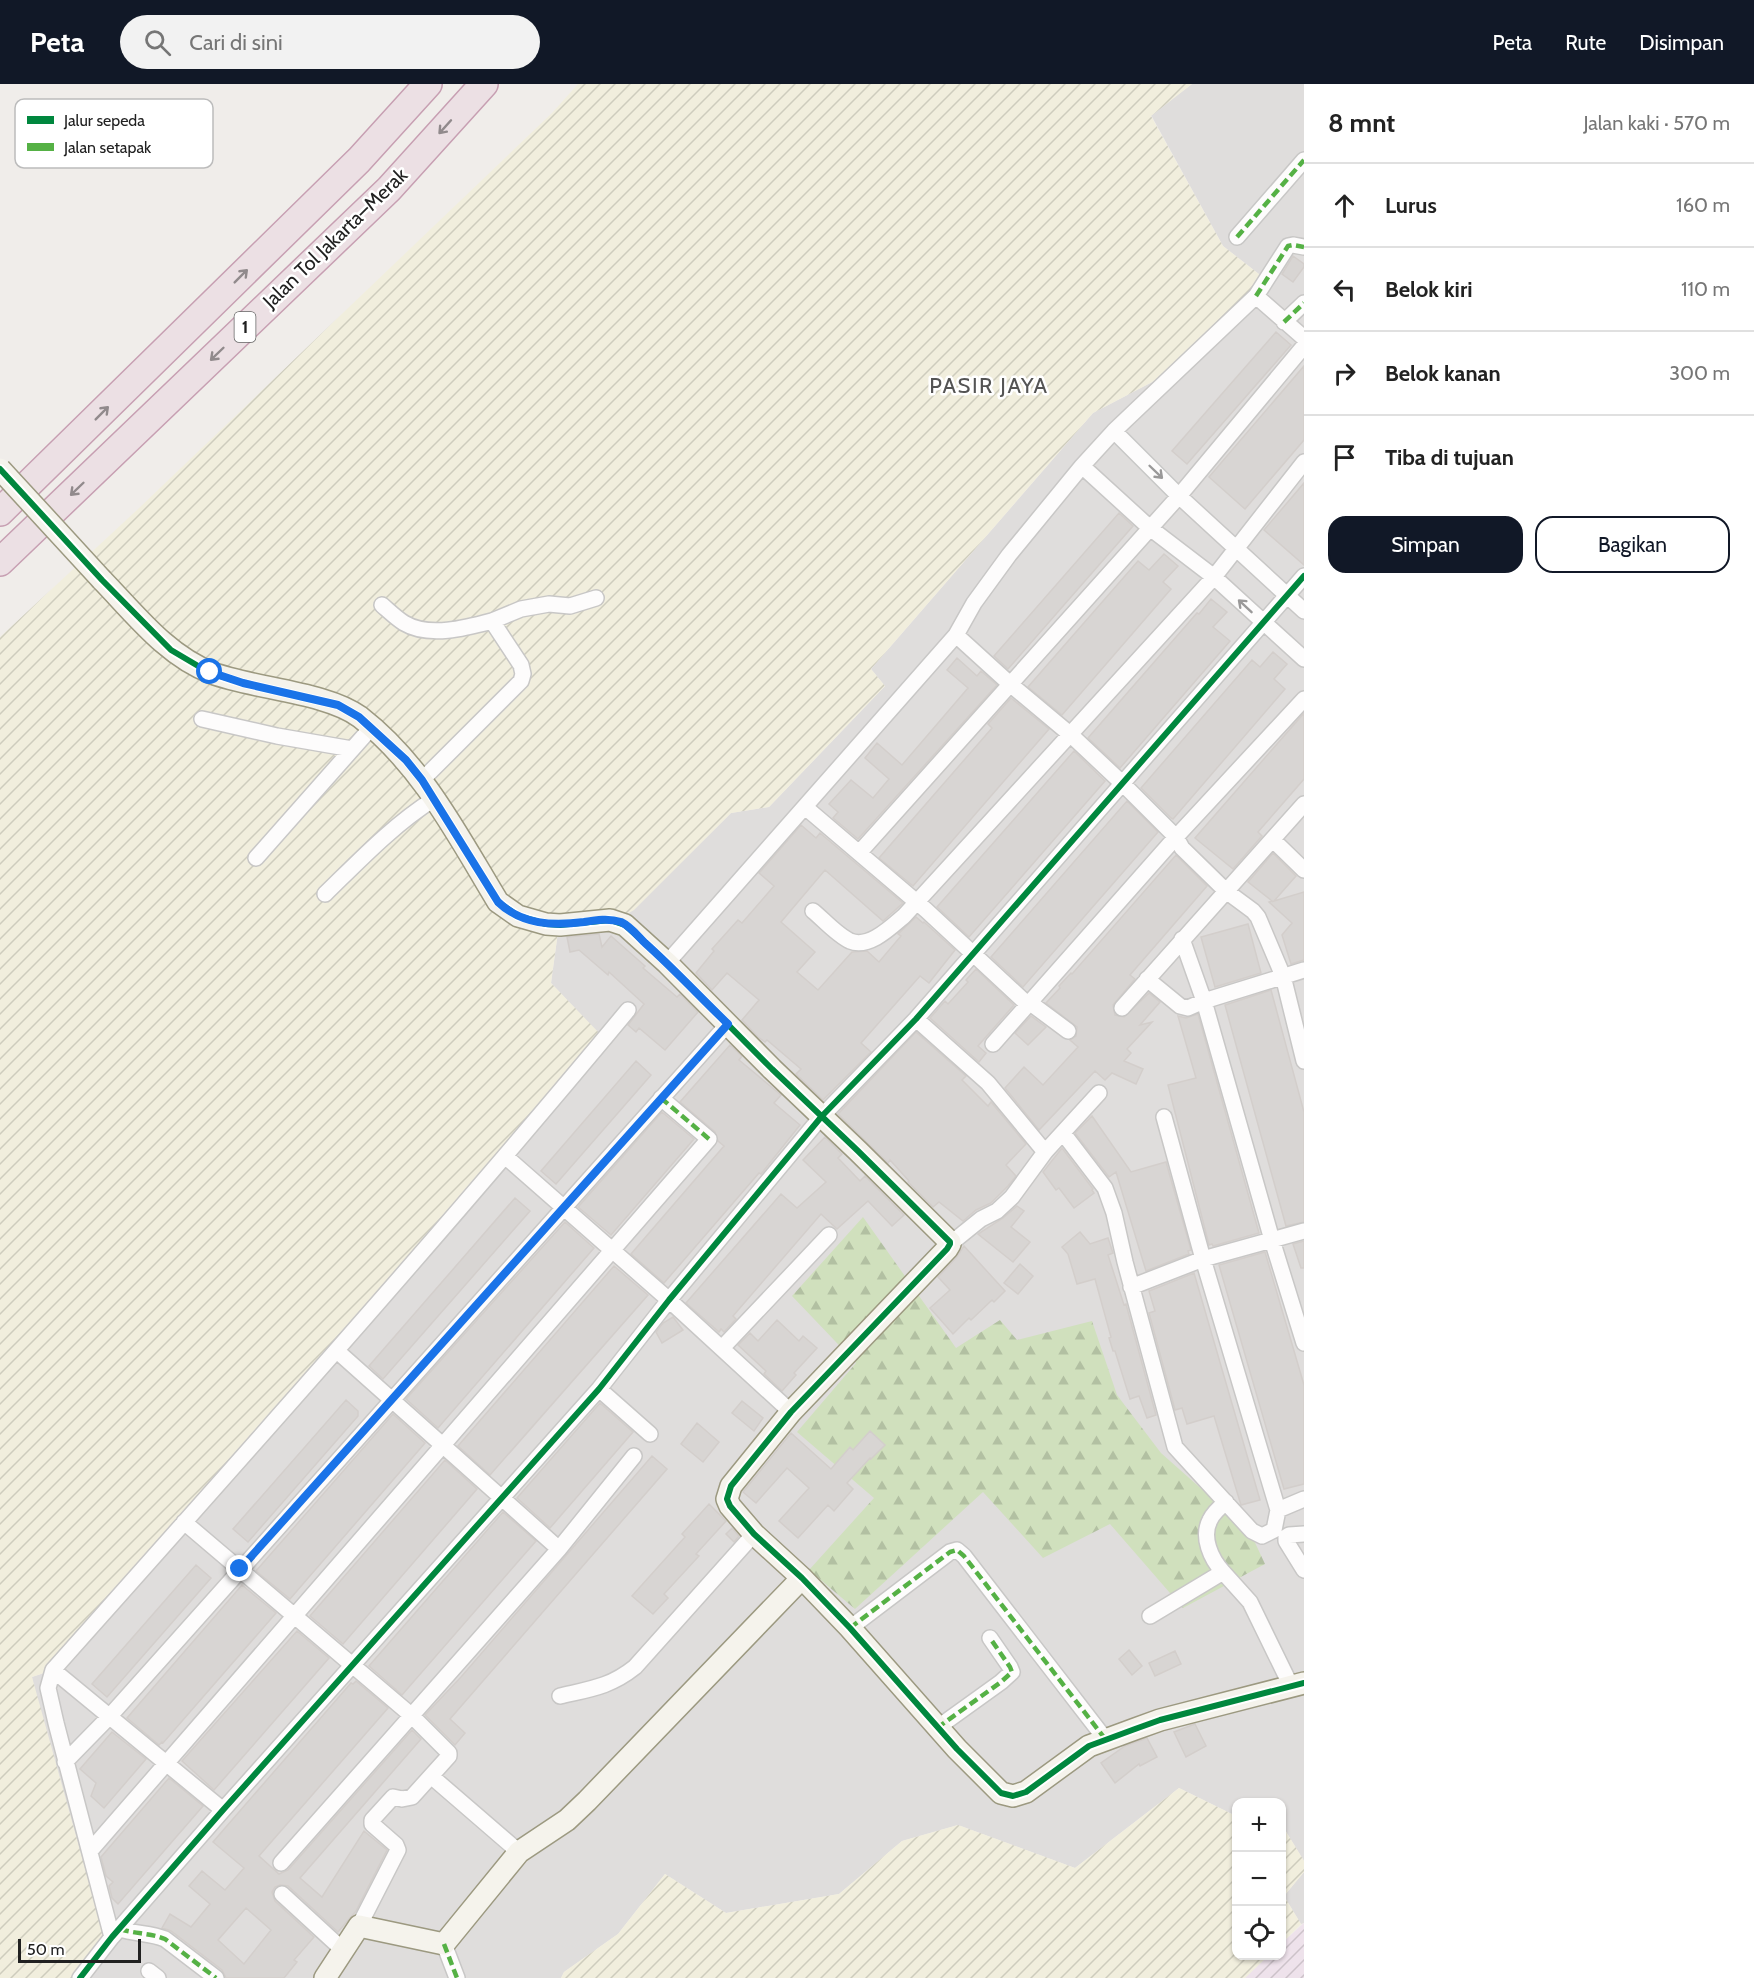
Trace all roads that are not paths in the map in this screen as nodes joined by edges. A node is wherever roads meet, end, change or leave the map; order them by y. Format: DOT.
graph roads {
  1 [pos="428,84"];
  2 [pos="484,84"];
  3 [pos="1304,160"];
  4 [pos="1237,237"];
  5 [pos="1304,247"];
  6 [pos="1256,296"];
  7 [pos="1304,303"];
  8 [pos="1284,322"];
  9 [pos="1304,338"];
  10 [pos="1304,346"];
  11 [pos="1114,431"];
  12 [pos="1304,462"];
  13 [pos="1082,466"];
  14 [pos="0,469"];
  15 [pos="1179,496"];
  16 [pos="0,512"];
  17 [pos="1150,528"];
  18 [pos="1236,548"];
  19 [pos="0,562"];
  20 [pos="1304,576"];
  21 [pos="1214,577"];
  22 [pos="1287,596"];
  23 [pos="596,598"];
  24 [pos="382,605"];
  25 [pos="1304,611"];
  26 [pos="492,621"];
  27 [pos="1264,623"];
  28 [pos="956,635"];
  29 [pos="1304,659"];
  30 [pos="1010,684"];
  31 [pos="1304,699"];
  32 [pos="202,719"];
  33 [pos="371,728"];
  34 [pos="1071,735"];
  35 [pos="352,749"];
  36 [pos="422,780"];
  37 [pos="1122,783"];
  38 [pos="434,799"];
  39 [pos="1304,804"];
  40 [pos="805,807"];
  41 [pos="1176,837"];
  42 [pos="1273,840"];
  43 [pos="859,853"];
  44 [pos="256,858"];
  45 [pos="1304,870"];
  46 [pos="1226,891"];
  47 [pos="325,894"];
  48 [pos="917,903"];
  49 [pos="813,911"];
  50 [pos="1182,939"];
  51 [pos="972,954"];
  52 [pos="667,963"];
  53 [pos="1304,970"];
  54 [pos="1283,976"];
  55 [pos="1148,979"];
  56 [pos="1204,1001"];
  57 [pos="1029,1002"];
  58 [pos="1122,1008"];
  59 [pos="628,1010"];
  60 [pos="916,1019"];
  61 [pos="728,1024"];
  62 [pos="1068,1031"];
  63 [pos="993,1044"];
  64 [pos="1304,1061"];
  65 [pos="1099,1093"];
  66 [pos="662,1098"];
  67 [pos="822,1116"];
  68 [pos="1164,1118"];
  69 [pos="1063,1132"];
  70 [pos="1045,1152"];
  71 [pos="506,1157"];
  72 [pos="564,1207"];
  73 [pos="1304,1231"];
  74 [pos="829,1235"];
  75 [pos="1272,1240"];
  76 [pos="950,1244"];
  77 [pos="612,1251"];
  78 [pos="1203,1259"];
  79 [pos="1131,1287"];
  80 [pos="669,1300"];
  81 [pos="1304,1343"];
  82 [pos="722,1348"];
  83 [pos="337,1352"];
  84 [pos="599,1389"];
  85 [pos="391,1401"];
  86 [pos="791,1412"];
  87 [pos="650,1434"];
  88 [pos="443,1445"];
  89 [pos="634,1456"];
  90 [pos="502,1498"];
  91 [pos="1304,1499"];
  92 [pos="1226,1502"];
  93 [pos="1278,1510"];
  94 [pos="184,1522"];
  95 [pos="754,1534"];
  96 [pos="1304,1534"];
  97 [pos="559,1549"];
  98 [pos="1302,1564"];
  99 [pos="240,1569"];
  100 [pos="1223,1572"];
  101 [pos="802,1578"];
  102 [pos="1150,1616"];
  103 [pos="294,1617"];
  104 [pos="850,1628"];
  105 [pos="990,1638"];
  106 [pos="353,1665"];
  107 [pos="53,1670"];
  108 [pos="1297,1684"];
  109 [pos="560,1696"];
  110 [pos="411,1715"];
  111 [pos="109,1716"];
  112 [pos="937,1728"];
  113 [pos="1106,1740"];
  114 [pos="65,1762"];
  115 [pos="166,1762"];
  116 [pos="431,1776"];
  117 [pos="223,1810"];
  118 [pos="90,1851"];
  119 [pos="519,1852"];
  120 [pos="281,1863"];
  121 [pos="282,1894"];
  122 [pos="359,1926"];
  123 [pos="116,1933"];
  124 [pos="444,1944"];
  125 [pos="343,1950"];
  126 [pos="80,1978"];
  127 [pos="216,1978"];
  128 [pos="325,1978"];
  129 [pos="457,1978"];
  16 -- 1 [label="highway, Jalan Tol Jakarta–Merak / 1, one-way"];
  2 -- 19 [label="highway, Jalan Tol Jakarta–Merak / 1, one-way"];
  3 -- 4 [label="street"];
  5 -- 6 [label="street"];
  6 -- 8 [label="street"];
  6 -- 11 [label="street"];
  7 -- 8 [label="street"];
  8 -- 9 [label="street"];
  10 -- 15 [label="street"];
  11 -- 13 [label="street"];
  11 -- 15 [label="street, one-way"];
  12 -- 18 [label="street"];
  13 -- 17 [label="street"];
  13 -- 28 [label="street"];
  14 -- 33 [label="street, bridge"];
  15 -- 17 [label="street"];
  15 -- 18 [label="street"];
  17 -- 21 [label="street"];
  17 -- 30 [label="street"];
  18 -- 21 [label="street"];
  18 -- 22 [label="street"];
  20 -- 22 [label="street"];
  27 -- 21 [label="street, one-way"];
  21 -- 34 [label="street"];
  22 -- 25 [label="street"];
  22 -- 27 [label="street"];
  23 -- 26 [label="street"];
  24 -- 26 [label="street"];
  26 -- 36 [label="street"];
  27 -- 29 [label="street"];
  27 -- 37 [label="street"];
  28 -- 30 [label="street"];
  28 -- 40 [label="street"];
  30 -- 34 [label="street"];
  30 -- 43 [label="street"];
  31 -- 41 [label="street"];
  32 -- 35 [label="street"];
  33 -- 35 [label="street"];
  33 -- 36 [label="street"];
  34 -- 37 [label="street"];
  34 -- 48 [label="street"];
  35 -- 44 [label="street"];
  36 -- 38 [label="street"];
  37 -- 41 [label="street"];
  37 -- 51 [label="street"];
  38 -- 47 [label="street"];
  38 -- 52 [label="street"];
  39 -- 42 [label="street"];
  40 -- 43 [label="street"];
  40 -- 52 [label="street"];
  41 -- 46 [label="street"];
  41 -- 57 [label="street"];
  42 -- 45 [label="street"];
  42 -- 46 [label="street"];
  43 -- 48 [label="street"];
  46 -- 50 [label="street"];
  46 -- 54 [label="street"];
  48 -- 49 [label="street"];
  48 -- 51 [label="street"];
  50 -- 55 [label="street"];
  50 -- 56 [label="street"];
  51 -- 57 [label="street"];
  51 -- 60 [label="street"];
  52 -- 61 [label="street"];
  53 -- 54 [label="street"];
  54 -- 56 [label="street"];
  54 -- 64 [label="street"];
  55 -- 56 [label="street"];
  55 -- 58 [label="street"];
  56 -- 75 [label="street"];
  57 -- 62 [label="street"];
  57 -- 63 [label="street"];
  59 -- 71 [label="street"];
  60 -- 67 [label="street"];
  60 -- 70 [label="street"];
  61 -- 66 [label="street"];
  61 -- 67 [label="street"];
  65 -- 69 [label="street"];
  66 -- 72 [label="street"];
  66 -- 77 [label="street"];
  67 -- 76 [label="street"];
  67 -- 80 [label="street"];
  68 -- 78 [label="street"];
  69 -- 70 [label="street"];
  69 -- 79 [label="street"];
  70 -- 76 [label="street"];
  71 -- 72 [label="street"];
  71 -- 83 [label="street"];
  72 -- 77 [label="street"];
  72 -- 85 [label="street"];
  73 -- 75 [label="street"];
  74 -- 82 [label="street"];
  75 -- 78 [label="street"];
  75 -- 81 [label="street"];
  76 -- 86 [label="street"];
  77 -- 80 [label="street"];
  77 -- 88 [label="street"];
  78 -- 79 [label="street"];
  78 -- 93 [label="street"];
  79 -- 92 [label="street"];
  80 -- 82 [label="street"];
  80 -- 84 [label="street"];
  82 -- 86 [label="street"];
  83 -- 85 [label="street"];
  83 -- 94 [label="street"];
  84 -- 87 [label="street"];
  84 -- 90 [label="street"];
  85 -- 88 [label="street"];
  85 -- 99 [label="street"];
  86 -- 95 [label="street"];
  88 -- 90 [label="street"];
  88 -- 103 [label="street"];
  89 -- 97 [label="street"];
  90 -- 97 [label="street"];
  90 -- 106 [label="street"];
  91 -- 93 [label="street"];
  92 -- 93 [label="street"];
  92 -- 100 [label="street"];
  94 -- 99 [label="street"];
  94 -- 107 [label="street"];
  95 -- 101 [label="street"];
  95 -- 109 [label="street"];
  96 -- 98 [label="street"];
  97 -- 110 [label="street"];
  99 -- 103 [label="street"];
  99 -- 111 [label="street"];
  100 -- 102 [label="street"];
  100 -- 108 [label="street"];
  101 -- 104 [label="street"];
  101 -- 119 [label="street"];
  103 -- 106 [label="street"];
  103 -- 115 [label="street"];
  104 -- 112 [label="street"];
  104 -- 113 [label="street"];
  105 -- 112 [label="street"];
  106 -- 110 [label="street"];
  106 -- 117 [label="street"];
  107 -- 111 [label="street"];
  107 -- 114 [label="street"];
  108 -- 113 [label="street"];
  110 -- 116 [label="street"];
  110 -- 120 [label="street"];
  111 -- 114 [label="street"];
  111 -- 115 [label="street"];
  112 -- 113 [label="street"];
  114 -- 118 [label="street"];
  115 -- 117 [label="street"];
  115 -- 118 [label="street"];
  116 -- 119 [label="street"];
  116 -- 122 [label="street"];
  117 -- 123 [label="street"];
  118 -- 123 [label="street"];
  119 -- 124 [label="street"];
  121 -- 125 [label="street"];
  122 -- 124 [label="street"];
  122 -- 125 [label="street"];
  123 -- 126 [label="street"];
  123 -- 127 [label="street"];
  124 -- 129 [label="street"];
  125 -- 128 [label="street"];
}
